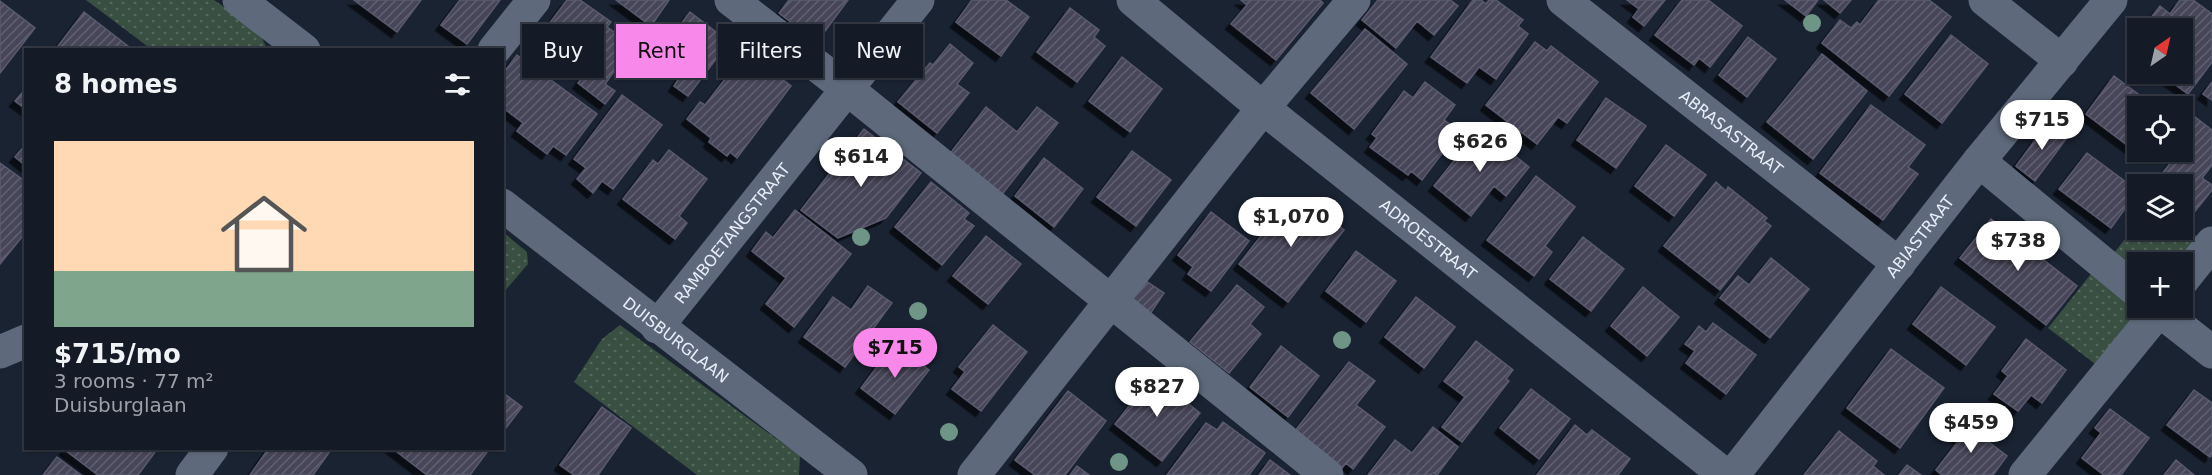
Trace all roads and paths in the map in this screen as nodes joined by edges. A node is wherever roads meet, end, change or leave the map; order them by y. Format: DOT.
graph roads {
  1 [pos="239,0"];
  2 [pos="534,0"];
  3 [pos="731,0"];
  4 [pos="918,0"];
  5 [pos="1133,0"];
  6 [pos="1353,0"];
  7 [pos="1563,0"];
  8 [pos="1985,0"];
  9 [pos="2111,0"];
  10 [pos="301,48"];
  11 [pos="496,48"];
  12 [pos="2062,62"];
  13 [pos="846,88"];
  14 [pos="1263,108"];
  15 [pos="1979,161"];
  16 [pos="504,207"];
  17 [pos="2212,243"];
  18 [pos="1899,264"];
  19 [pos="2193,267"];
  20 [pos="2127,283"];
  21 [pos="1111,301"];
  22 [pos="2143,318"];
  23 [pos="2170,318"];
  24 [pos="657,327"];
  25 [pos="24,342"];
  26 [pos="0,352"];
  27 [pos="2212,352"];
  28 [pos="211,450"];
  29 [pos="836,470"];
  30 [pos="192,475"];
  31 [pos="974,475"];
  32 [pos="1327,475"];
  33 [pos="1725,475"];
  34 [pos="1734,475"];
  35 [pos="2025,475"];
  1 -- 10 [label="street"];
  2 -- 11 [label="street"];
  3 -- 13 [label="street"];
  4 -- 13 [label="street, RAMBOETANGSTRAAT"];
  5 -- 14 [label="street, ADROESTRAAT"];
  6 -- 14 [label="street"];
  7 -- 18 [label="street, ABRASASTRAAT"];
  8 -- 12 [label="street"];
  9 -- 12 [label="street, ABIASTRAAT"];
  12 -- 15 [label="street, ABIASTRAAT"];
  13 -- 21 [label="street"];
  13 -- 24 [label="street, RAMBOETANGSTRAAT"];
  14 -- 21 [label="street"];
  14 -- 33 [label="street, ADROESTRAAT"];
  15 -- 18 [label="street, ABIASTRAAT"];
  15 -- 20 [label="street"];
  16 -- 24 [label="street, DUISBURGLAAN"];
  17 -- 19 [label="street"];
  18 -- 34 [label="street, ABIASTRAAT"];
  21 -- 31 [label="street"];
  21 -- 32 [label="street"];
  22 -- 35 [label="street"];
  23 -- 27 [label="street"];
  24 -- 29 [label="street, DUISBURGLAAN"];
  25 -- 26 [label="street"];
  28 -- 30 [label="street"];
}
